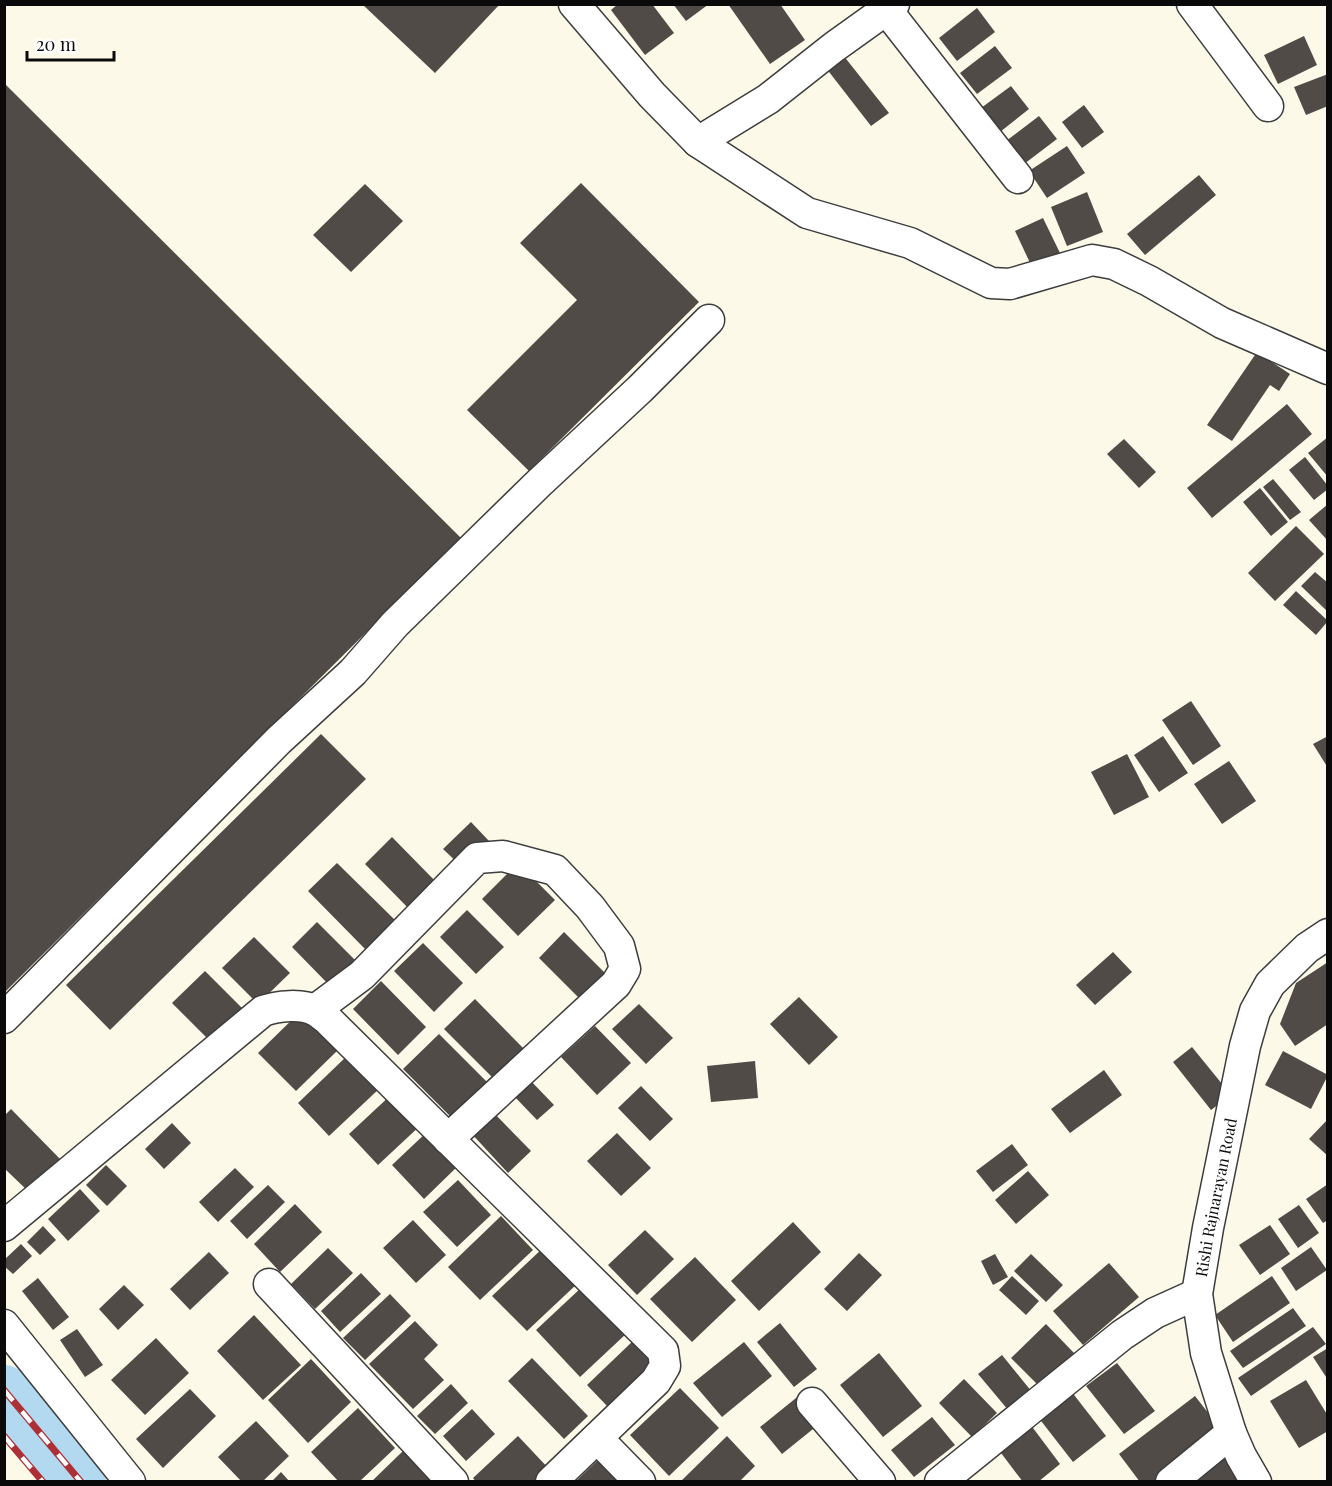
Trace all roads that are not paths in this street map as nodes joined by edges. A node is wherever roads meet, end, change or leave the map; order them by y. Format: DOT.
graph roads {
  1 [pos="574,4"];
  2 [pos="1192,4"];
  3 [pos="888,6"];
  4 [pos="1268,106"];
  5 [pos="698,142"];
  6 [pos="1018,178"];
  7 [pos="709,320"];
  8 [pos="1328,369"];
  9 [pos="1328,934"];
  10 [pos="315,1010"];
  11 [pos="4,1018"];
  12 [pos="448,1139"];
  13 [pos="4,1226"];
  14 [pos="269,1284"];
  15 [pos="1197,1294"];
  16 [pos="4,1325"];
  17 [pos="812,1403"];
  18 [pos="1231,1432"];
  19 [pos="597,1438"];
  20 [pos="130,1482"];
  21 [pos="453,1482"];
  22 [pos="551,1482"];
  23 [pos="640,1482"];
  24 [pos="880,1482"];
  25 [pos="940,1482"];
  26 [pos="1171,1482"];
  27 [pos="1256,1482"];
  1 -- 5 [label="street"];
  2 -- 4 [label="street"];
  3 -- 5 [label="street"];
  3 -- 6 [label="street"];
  5 -- 8 [label="street"];
  7 -- 11 [label="street"];
  9 -- 15 [label="street, Rishi Rajnarayan Road"];
  10 -- 12 [label="street"];
  10 -- 12 [label="street"];
  10 -- 13 [label="street"];
  12 -- 19 [label="street"];
  14 -- 21 [label="street"];
  15 -- 18 [label="street, Rishi Rajnarayan Road"];
  15 -- 25 [label="street"];
  16 -- 20 [label="street"];
  17 -- 24 [label="street"];
  18 -- 26 [label="street"];
  18 -- 27 [label="street, Rishi Rajnarayan Road"];
  19 -- 22 [label="street"];
  19 -- 23 [label="street"];
}
